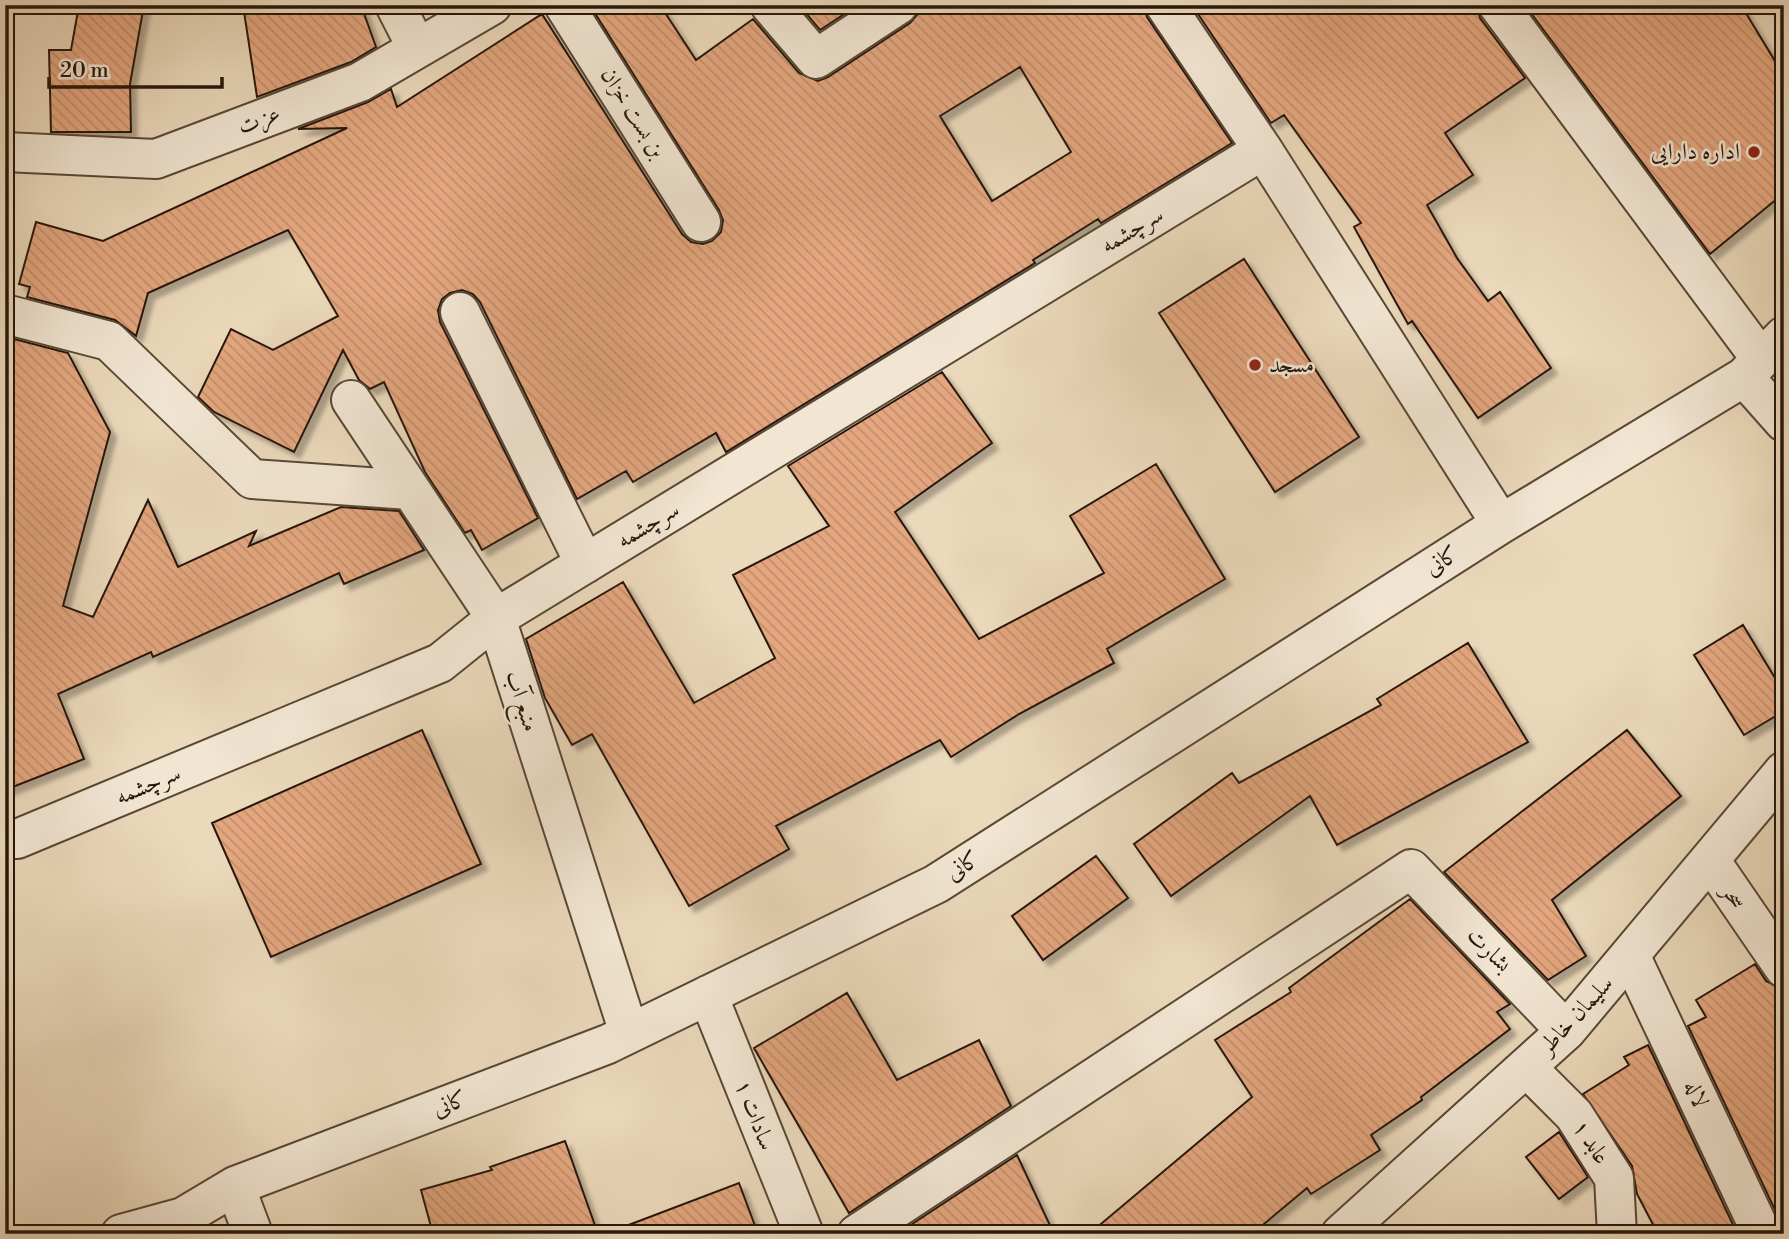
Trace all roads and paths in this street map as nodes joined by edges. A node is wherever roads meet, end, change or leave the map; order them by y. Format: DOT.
graph roads {
  1 [pos="395,5"];
  2 [pos="492,5"];
  3 [pos="564,5"];
  4 [pos="769,5"];
  5 [pos="898,5"];
  6 [pos="1165,5"];
  7 [pos="1498,5"];
  8 [pos="417,48"];
  9 [pos="1263,150"];
  10 [pos="5,152"];
  11 [pos="701,222"];
  12 [pos="460,312"];
  13 [pos="5,314"];
  14 [pos="1763,357"];
  15 [pos="351,400"];
  16 [pos="1784,422"];
  17 [pos="410,490"];
  18 [pos="1501,524"];
  19 [pos="585,564"];
  20 [pos="496,618"];
  21 [pos="1784,771"];
  22 [pos="5,839"];
  23 [pos="1710,860"];
  24 [pos="1630,955"];
  25 [pos="1784,968"];
  26 [pos="708,995"];
  27 [pos="1566,1031"];
  28 [pos="629,1033"];
  29 [pos="1526,1067"];
  30 [pos="235,1186"];
  31 [pos="121,1234"];
  32 [pos="253,1234"];
  33 [pos="804,1234"];
  34 [pos="857,1234"];
  35 [pos="1341,1234"];
  36 [pos="1616,1234"];
  37 [pos="1762,1234"];
  1 -- 8 [label="street"];
  2 -- 8 [label="street, عزت"];
  3 -- 11 [label="street, بن بست خزان"];
  4 -- 5 [label="street"];
  6 -- 9 [label="street"];
  7 -- 14 [label="street"];
  8 -- 10 [label="street, عزت"];
  9 -- 18 [label="street"];
  9 -- 19 [label="street, سرچشمه"];
  12 -- 19 [label="street"];
  13 -- 17 [label="street"];
  14 -- 16 [label="street"];
  14 -- 18 [label="street, کانی"];
  15 -- 17 [label="street, منبع آب"];
  17 -- 20 [label="street, منبع آب"];
  18 -- 26 [label="street, کانی"];
  19 -- 20 [label="street, سرچشمه"];
  20 -- 22 [label="street, سرچشمه"];
  20 -- 28 [label="street, منبع آب"];
  21 -- 23 [label="street, سلیمان خاطر"];
  23 -- 24 [label="street, سلیمان خاطر"];
  23 -- 25 [label="street, سحر"];
  24 -- 27 [label="street, سلیمان خاطر"];
  24 -- 37 [label="street, لاله"];
  26 -- 28 [label="street, کانی"];
  26 -- 33 [label="street, سادات ۱"];
  27 -- 29 [label="street, سلیمان خاطر"];
  27 -- 34 [label="street, بشارت"];
  28 -- 30 [label="street, کانی"];
  29 -- 35 [label="street, سلیمان خاطر"];
  29 -- 36 [label="street, عابد ۱"];
  30 -- 31 [label="street, کانی"];
  30 -- 32 [label="street"];
}
